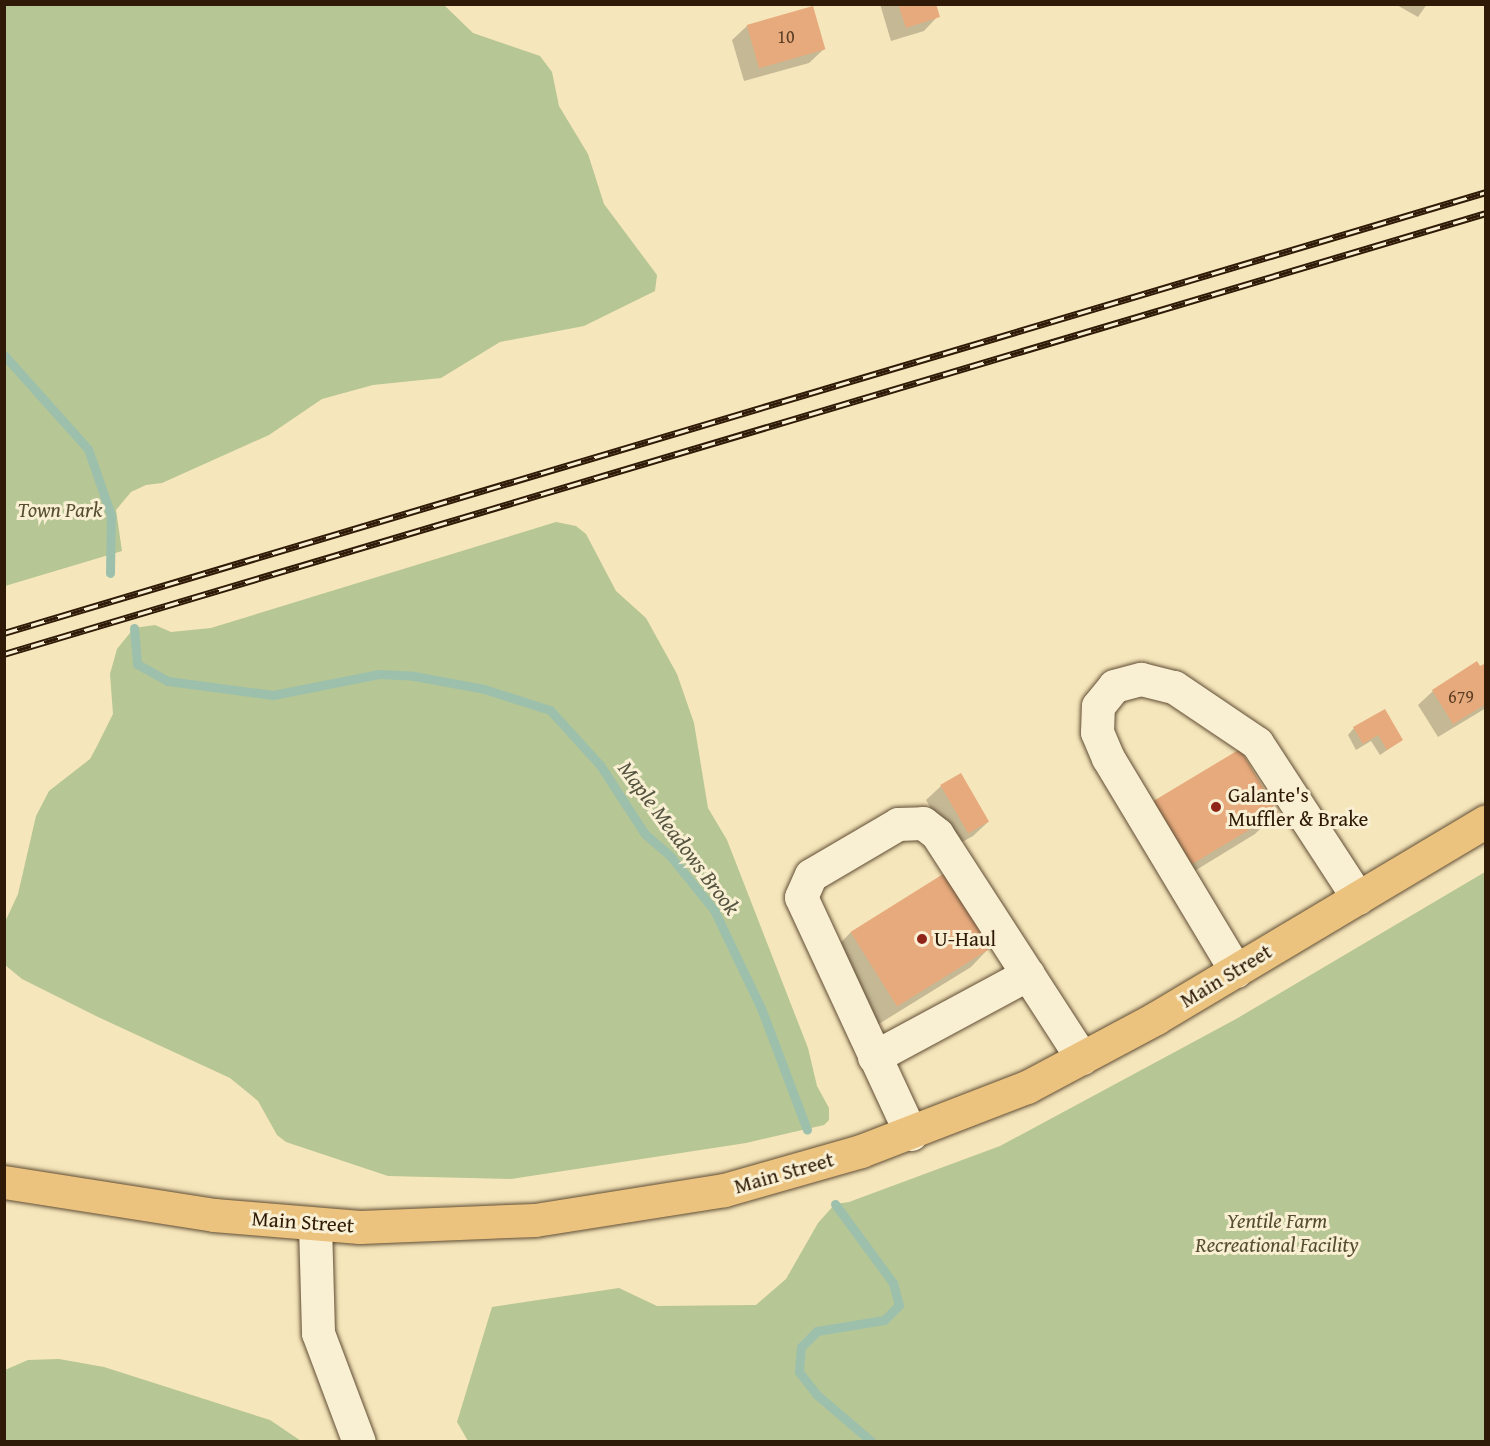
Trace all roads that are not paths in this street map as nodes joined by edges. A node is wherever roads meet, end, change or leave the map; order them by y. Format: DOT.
graph roads {
  1 [pos="1485,821"];
  2 [pos="1358,898"];
  3 [pos="1236,971"];
  4 [pos="1028,974"];
  5 [pos="874,1057"];
  6 [pos="1082,1059"];
  7 [pos="911,1134"];
  8 [pos="4,1182"];
  9 [pos="315,1225"];
  10 [pos="359,1442"];
  1 -- 2 [label="main road, Main Street"];
  2 -- 3 [label="main road, Main Street"];
  2 -- 3 [label="lane"];
  3 -- 6 [label="main road, Main Street"];
  4 -- 5 [label="lane"];
  4 -- 5 [label="lane"];
  4 -- 6 [label="lane"];
  5 -- 7 [label="lane"];
  6 -- 7 [label="main road, Main Street"];
  7 -- 9 [label="main road, Main Street"];
  8 -- 9 [label="main road, Main Street"];
  9 -- 10 [label="lane"];
}
